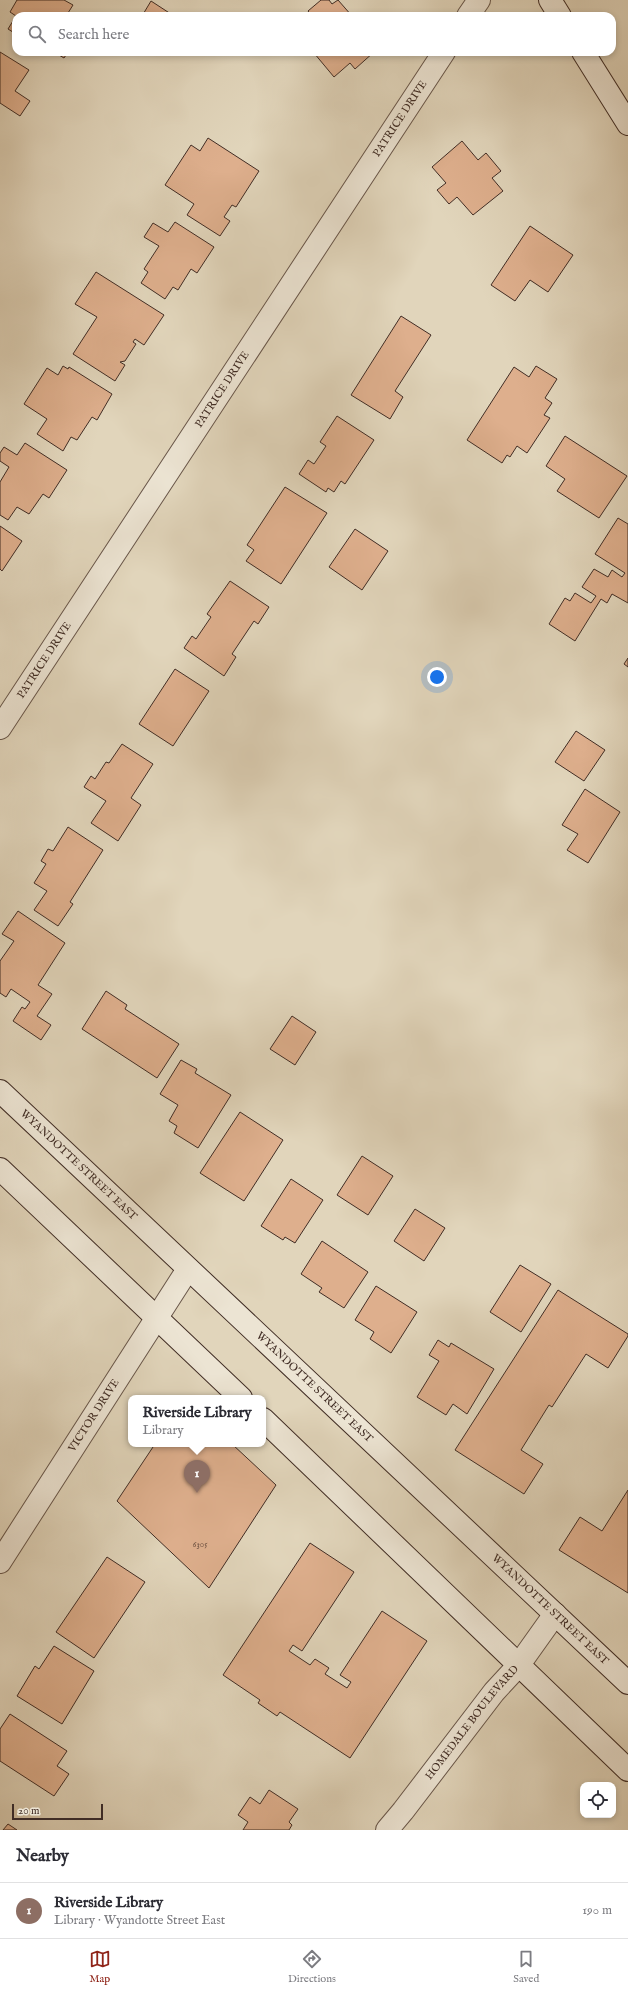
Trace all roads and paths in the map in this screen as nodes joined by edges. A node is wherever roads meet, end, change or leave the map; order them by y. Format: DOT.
graph roads {
  1 [pos="479,0"];
  2 [pos="550,0"];
  3 [pos="471,12"];
  4 [pos="558,12"];
  5 [pos="441,56"];
  6 [pos="586,56"];
  7 [pos="628,124"];
  8 [pos="0,728"];
  9 [pos="0,1091"];
  10 [pos="0,1169"];
  11 [pos="188,1269"];
  12 [pos="156,1317"];
  13 [pos="238,1395"];
  14 [pos="266,1422"];
  15 [pos="0,1562"];
  16 [pos="555,1614"];
  17 [pos="518,1666"];
  18 [pos="628,1683"];
  19 [pos="628,1770"];
  20 [pos="387,1830"];
  1 -- 3 [label="main road"];
  2 -- 4 [label="main road"];
  5 -- 8 [label="main road, PATRICE DRIVE"];
  6 -- 7 [label="main road"];
  9 -- 11 [label="main road, WYANDOTTE STREET EAST"];
  10 -- 12 [label="main road"];
  11 -- 12 [label="main road, VICTOR DRIVE"];
  11 -- 16 [label="main road, WYANDOTTE STREET EAST"];
  12 -- 13 [label="main road"];
  12 -- 15 [label="main road, VICTOR DRIVE"];
  14 -- 17 [label="main road"];
  16 -- 17 [label="main road, HOMEDALE BOULEVARD"];
  16 -- 18 [label="main road, WYANDOTTE STREET EAST"];
  17 -- 19 [label="main road"];
  17 -- 20 [label="main road, HOMEDALE BOULEVARD"];
}
